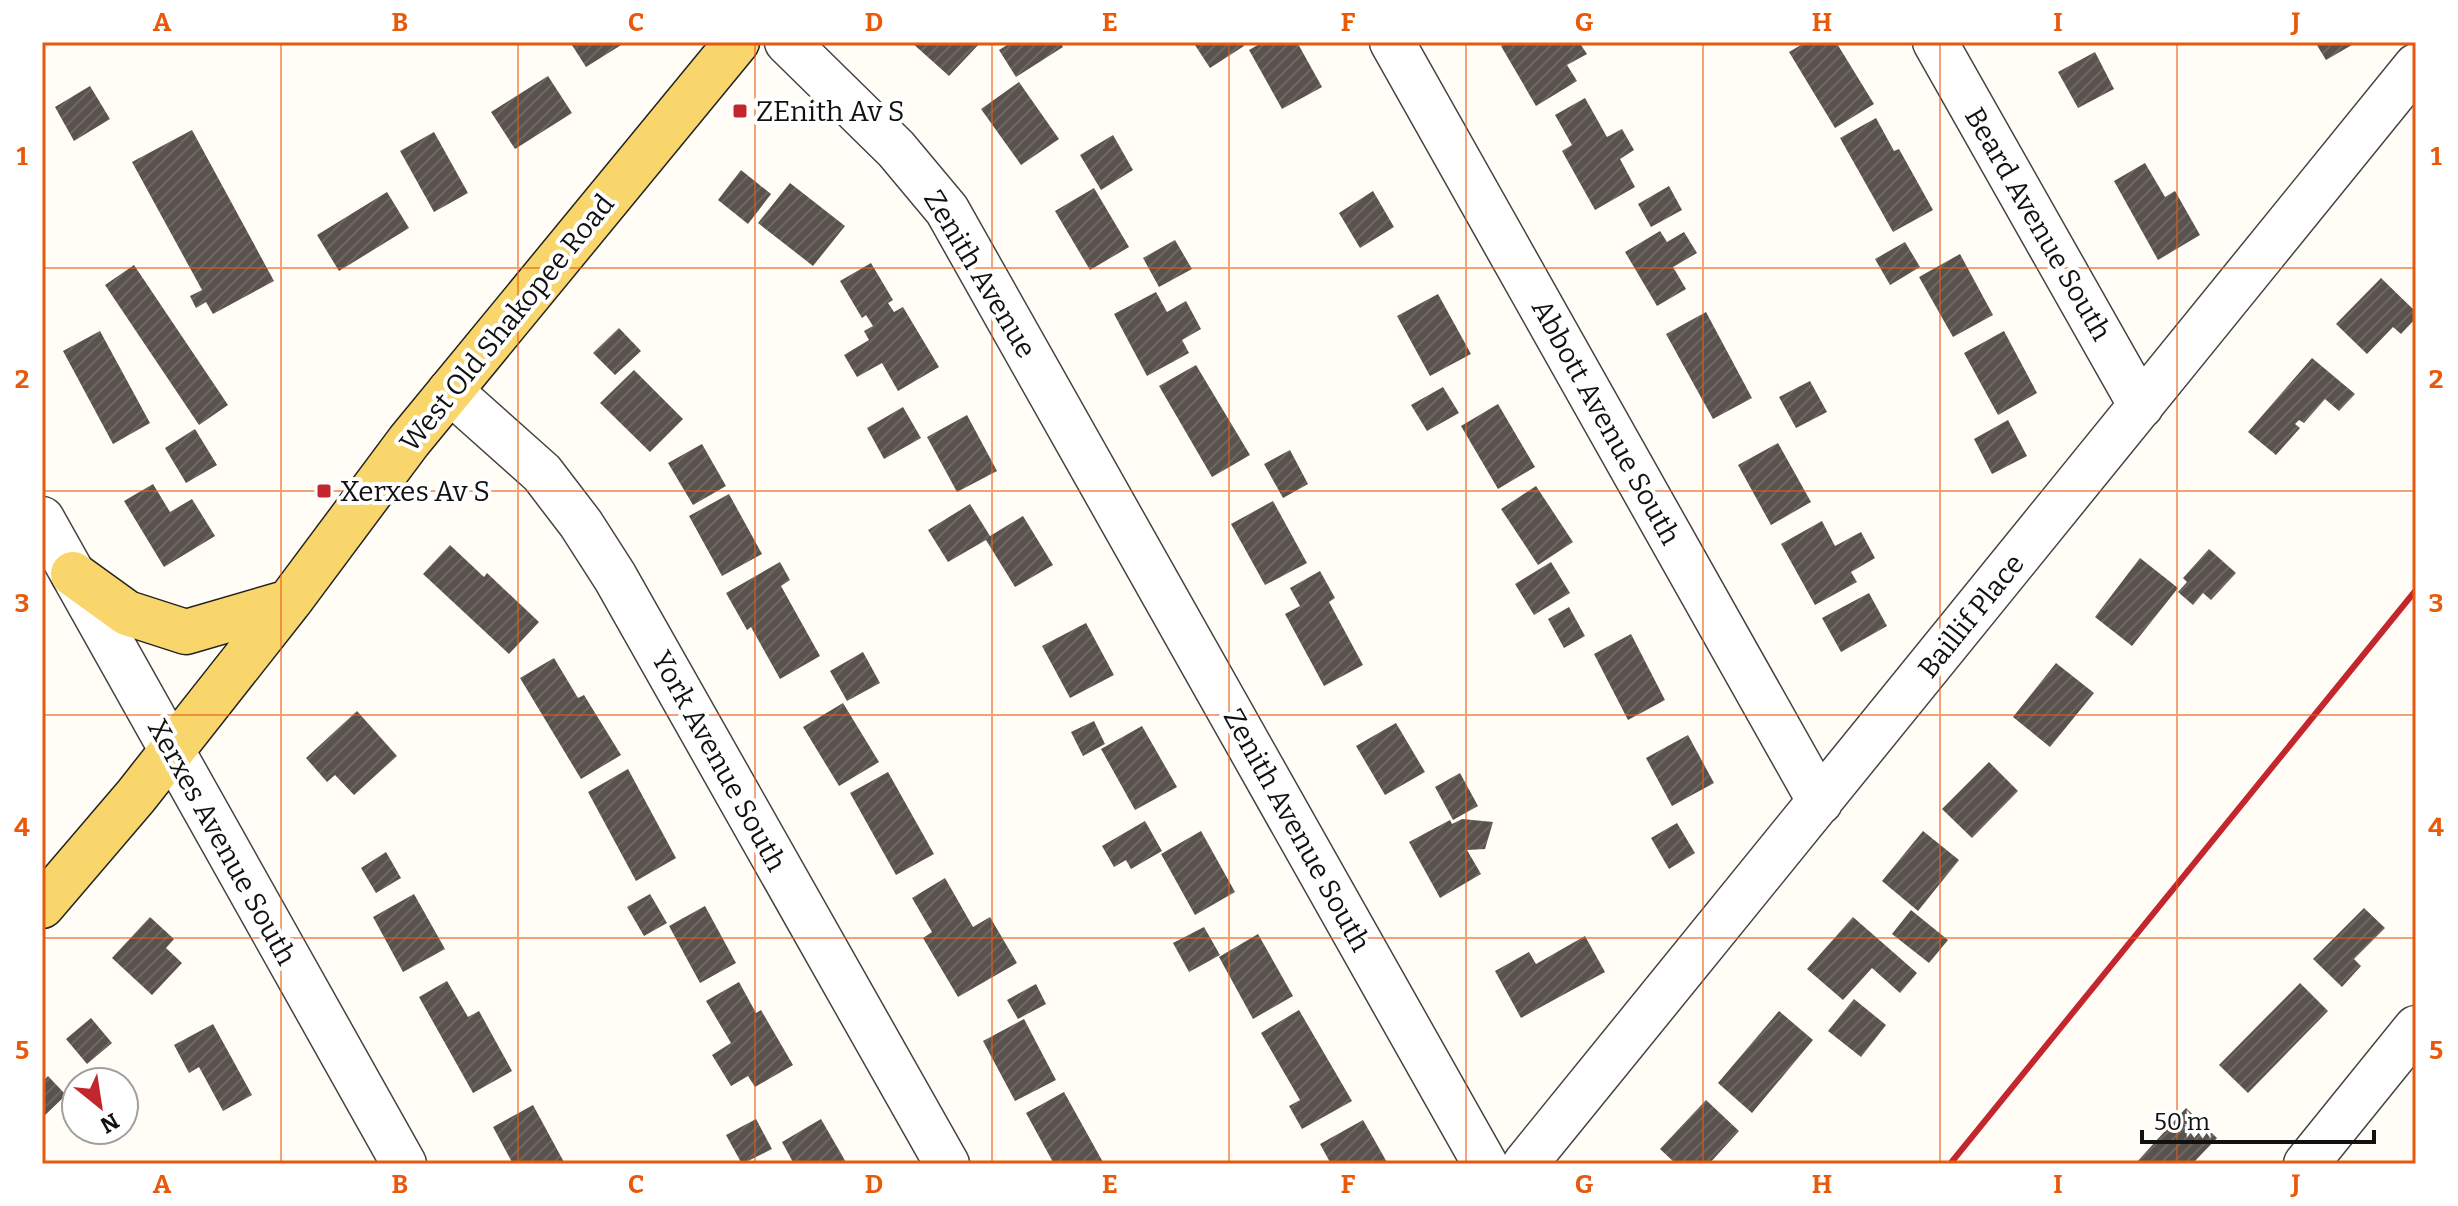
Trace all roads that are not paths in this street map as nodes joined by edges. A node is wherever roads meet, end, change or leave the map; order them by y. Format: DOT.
graph roads {
  1 [pos="737,42"];
  2 [pos="787,42"];
  3 [pos="1392,42"];
  4 [pos="1935,42"];
  5 [pos="2416,66"];
  6 [pos="450,391"];
  7 [pos="2141,406"];
  8 [pos="1109,496"];
  9 [pos="42,519"];
  10 [pos="73,574"];
  11 [pos="289,602"];
  12 [pos="171,752"];
  13 [pos="1820,802"];
  14 [pos="42,906"];
  15 [pos="2416,1028"];
  16 [pos="404,1164"];
  17 [pos="947,1164"];
  18 [pos="1485,1164"];
  19 [pos="1525,1164"];
  20 [pos="2306,1164"];
  1 -- 6 [label="main road, West Old Shakopee Road"];
  2 -- 8 [label="street, Zenith Avenue"];
  3 -- 13 [label="street, Abbott Avenue South"];
  4 -- 7 [label="street, Beard Avenue South"];
  5 -- 7 [label="street, Baillif Place"];
  6 -- 11 [label="main road, West Old Shakopee Road"];
  6 -- 17 [label="street, York Avenue South"];
  7 -- 13 [label="street, Baillif Place"];
  8 -- 18 [label="street, Zenith Avenue South"];
  9 -- 10 [label="street, Xerxes Avenue South"];
  10 -- 11 [label="main road"];
  10 -- 12 [label="street, Xerxes Avenue South"];
  11 -- 12 [label="main road, West Old Shakopee Road"];
  12 -- 14 [label="main road, West Old Shakopee Road"];
  12 -- 16 [label="street, Xerxes Avenue South"];
  13 -- 19 [label="street, Baillif Place"];
  15 -- 20 [label="street"];
}
